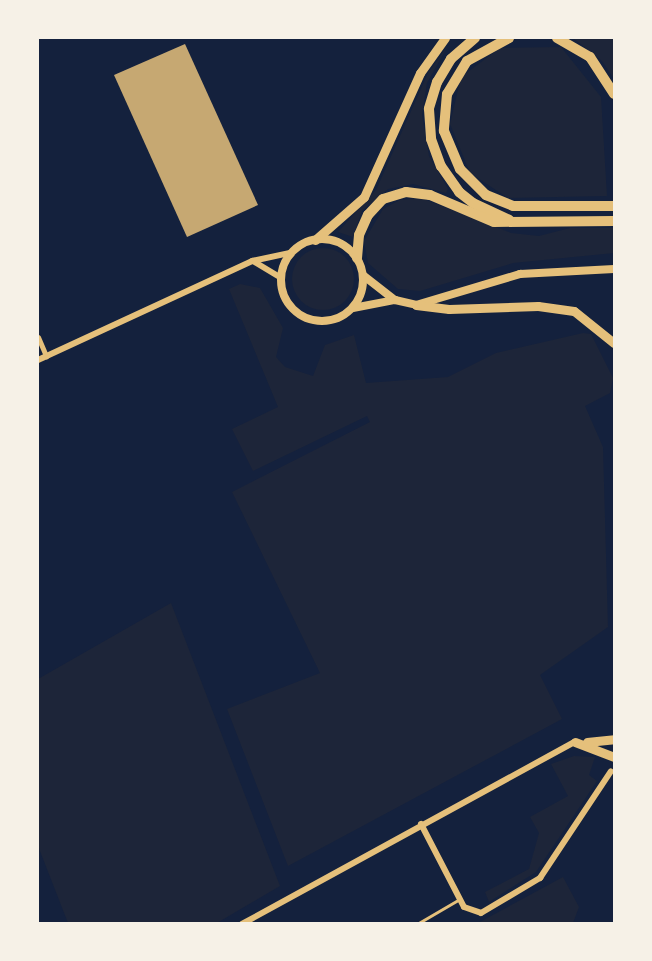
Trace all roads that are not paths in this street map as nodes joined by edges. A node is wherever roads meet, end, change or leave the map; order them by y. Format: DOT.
graph roads {
  1 [pos="445,38"];
  2 [pos="475,38"];
  3 [pos="509,38"];
  4 [pos="556,38"];
  5 [pos="614,94"];
  6 [pos="614,206"];
  7 [pos="510,220"];
  8 [pos="614,221"];
  9 [pos="316,240"];
  10 [pos="291,253"];
  11 [pos="357,258"];
  12 [pos="252,261"];
  13 [pos="614,269"];
  14 [pos="364,276"];
  15 [pos="281,278"];
  16 [pos="395,300"];
  17 [pos="416,304"];
  18 [pos="353,308"];
  19 [pos="38,337"];
  20 [pos="614,343"];
  21 [pos="46,356"];
  22 [pos="38,360"];
  23 [pos="614,739"];
  24 [pos="575,742"];
  25 [pos="614,756"];
  26 [pos="611,771"];
  27 [pos="421,824"];
  28 [pos="462,899"];
  29 [pos="242,924"];
  30 [pos="417,924"];
  1 -- 9 [label="highway"];
  2 -- 7 [label="highway"];
  3 -- 6 [label="highway"];
  4 -- 5 [label="highway"];
  7 -- 8 [label="highway"];
  7 -- 11 [label="highway"];
  9 -- 10 [label="main road"];
  9 -- 11 [label="main road"];
  10 -- 12 [label="street"];
  10 -- 15 [label="main road"];
  11 -- 14 [label="main road"];
  12 -- 15 [label="street"];
  12 -- 21 [label="street"];
  13 -- 17 [label="main road"];
  14 -- 16 [label="main road"];
  14 -- 18 [label="main road"];
  15 -- 18 [label="main road"];
  16 -- 17 [label="main road"];
  16 -- 18 [label="main road"];
  17 -- 20 [label="highway"];
  19 -- 21 [label="street"];
  21 -- 22 [label="street"];
  23 -- 24 [label="highway"];
  24 -- 25 [label="highway"];
  24 -- 27 [label="street"];
  26 -- 28 [label="street"];
  27 -- 28 [label="street"];
  27 -- 29 [label="street"];
  28 -- 30 [label="lane"];
}
